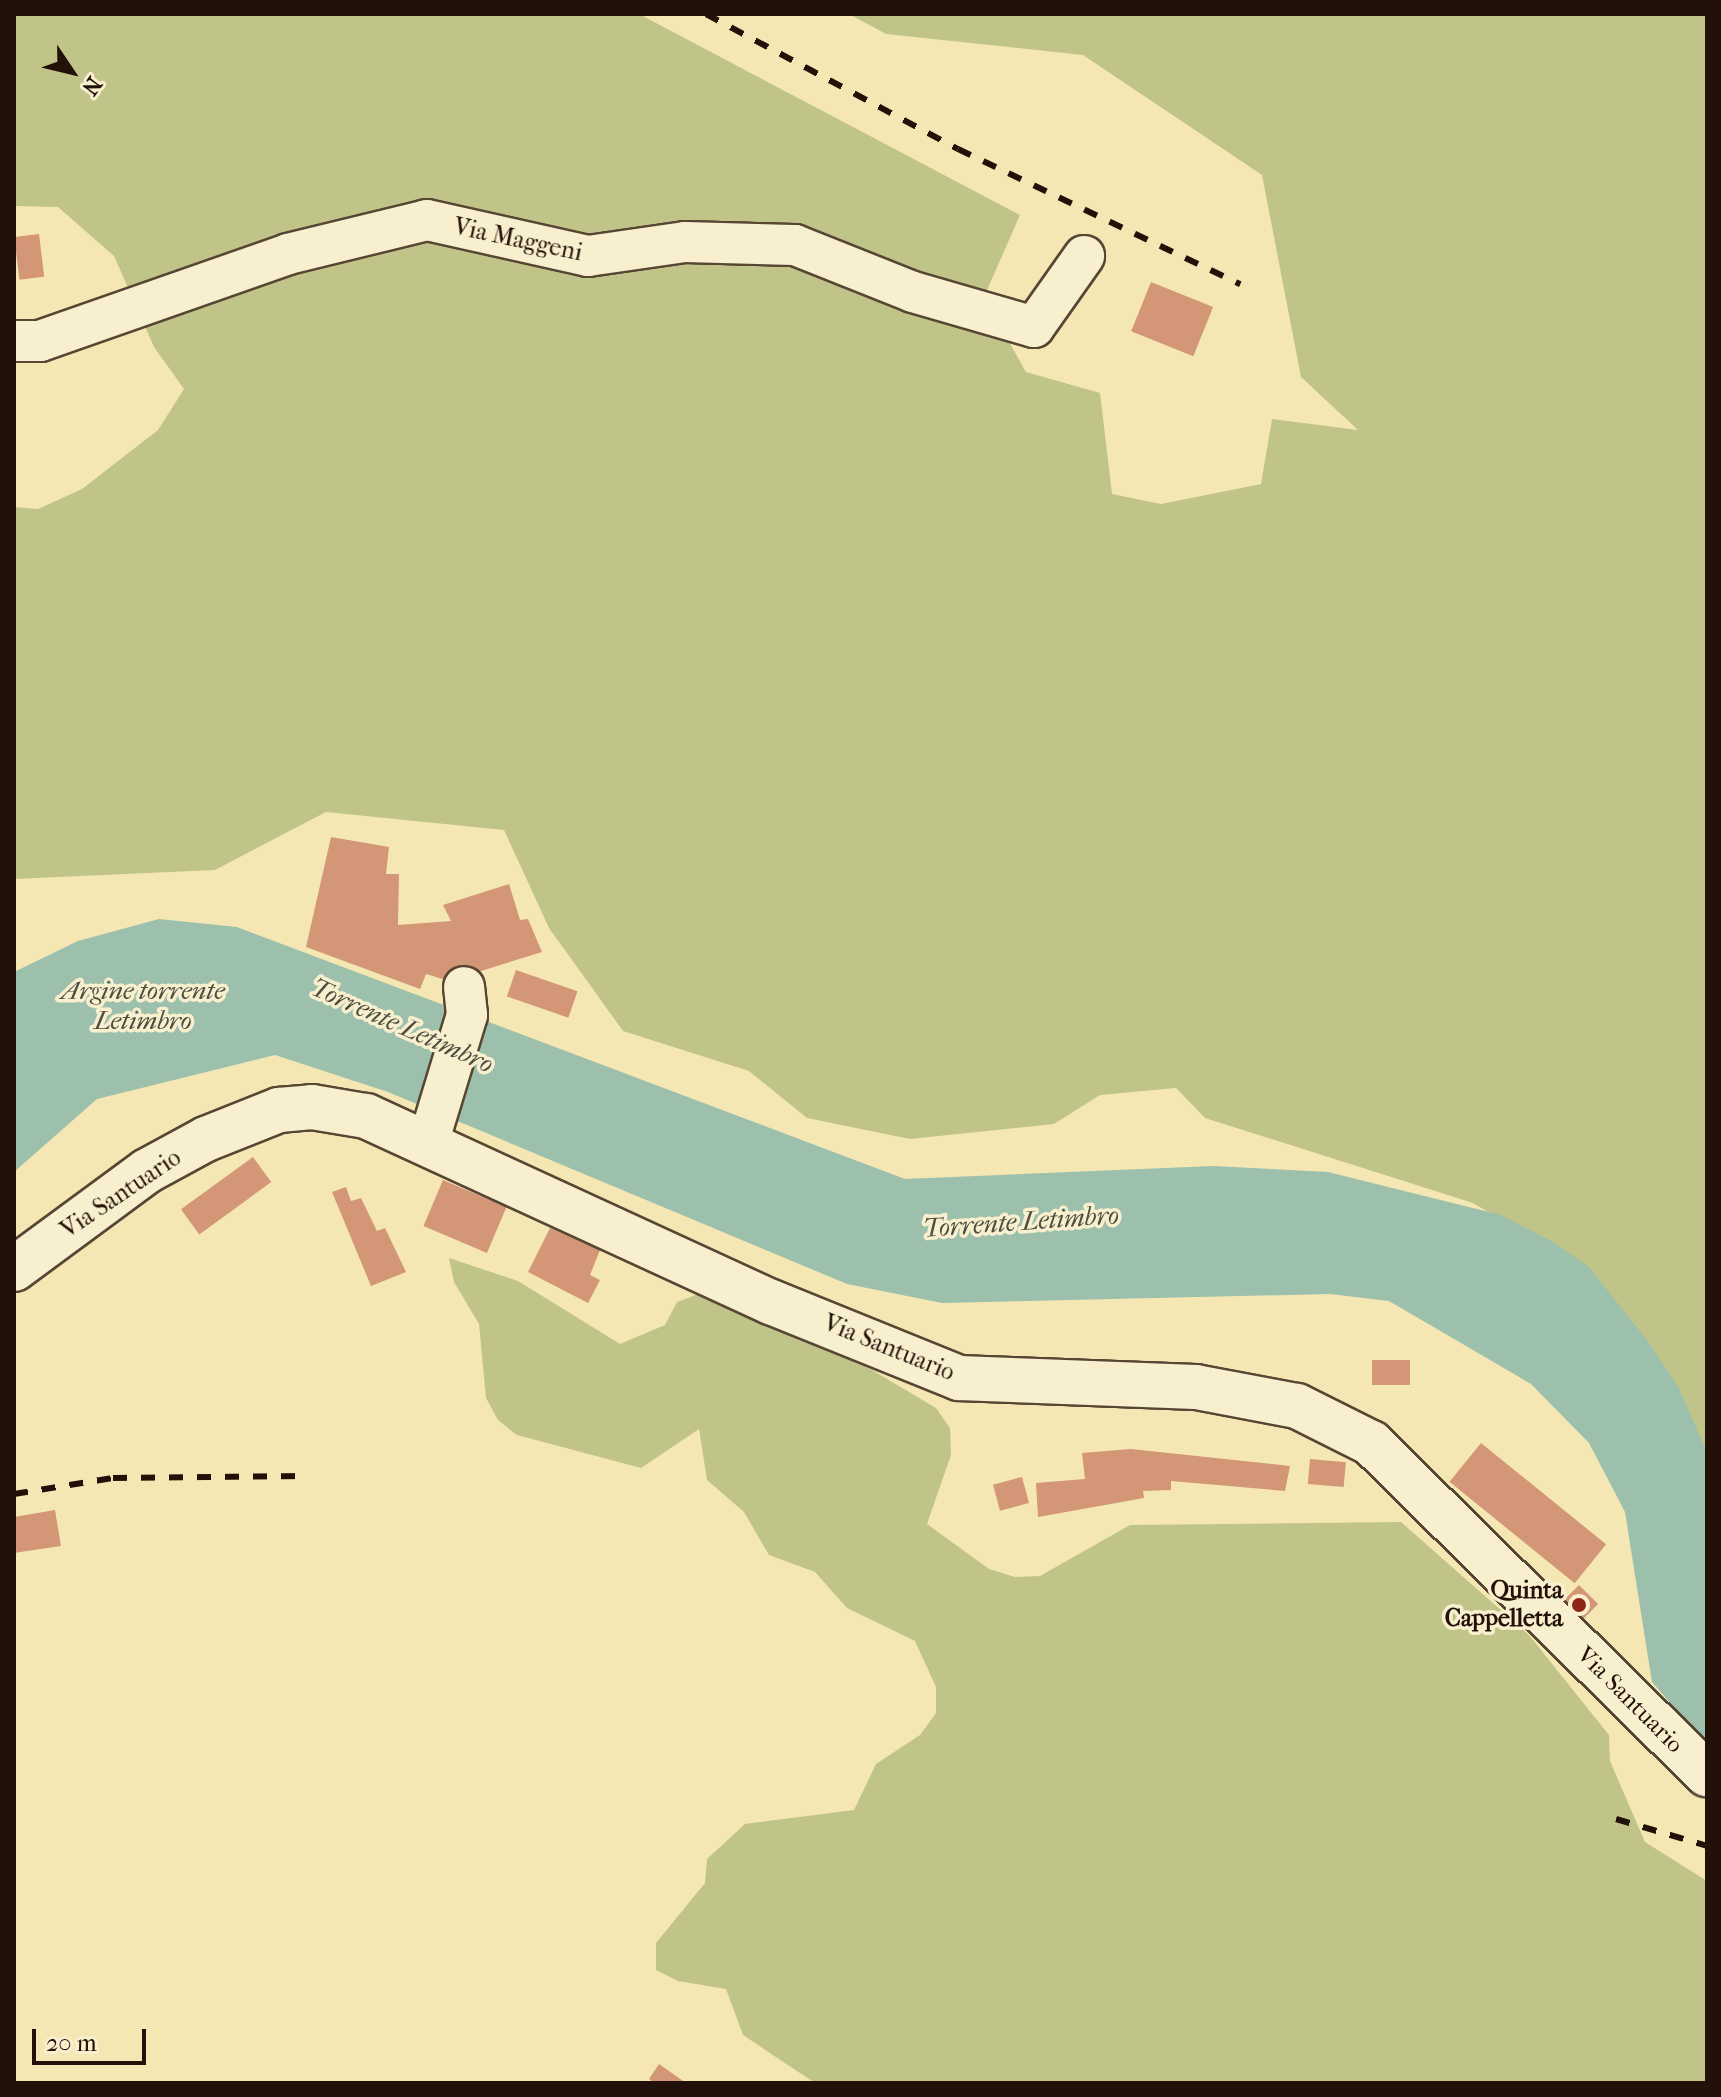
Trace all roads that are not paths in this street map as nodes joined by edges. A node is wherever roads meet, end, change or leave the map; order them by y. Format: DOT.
graph roads {
  1 [pos="1084,256"];
  2 [pos="14,341"];
  3 [pos="465,1001"];
  4 [pos="432,1129"];
  5 [pos="14,1269"];
  6 [pos="1707,1774"];
  1 -- 2 [label="street, Via Maggeni"];
  3 -- 4 [label="street"];
  4 -- 5 [label="main road, Via Santuario"];
  4 -- 6 [label="main road, Via Santuario"];
}
